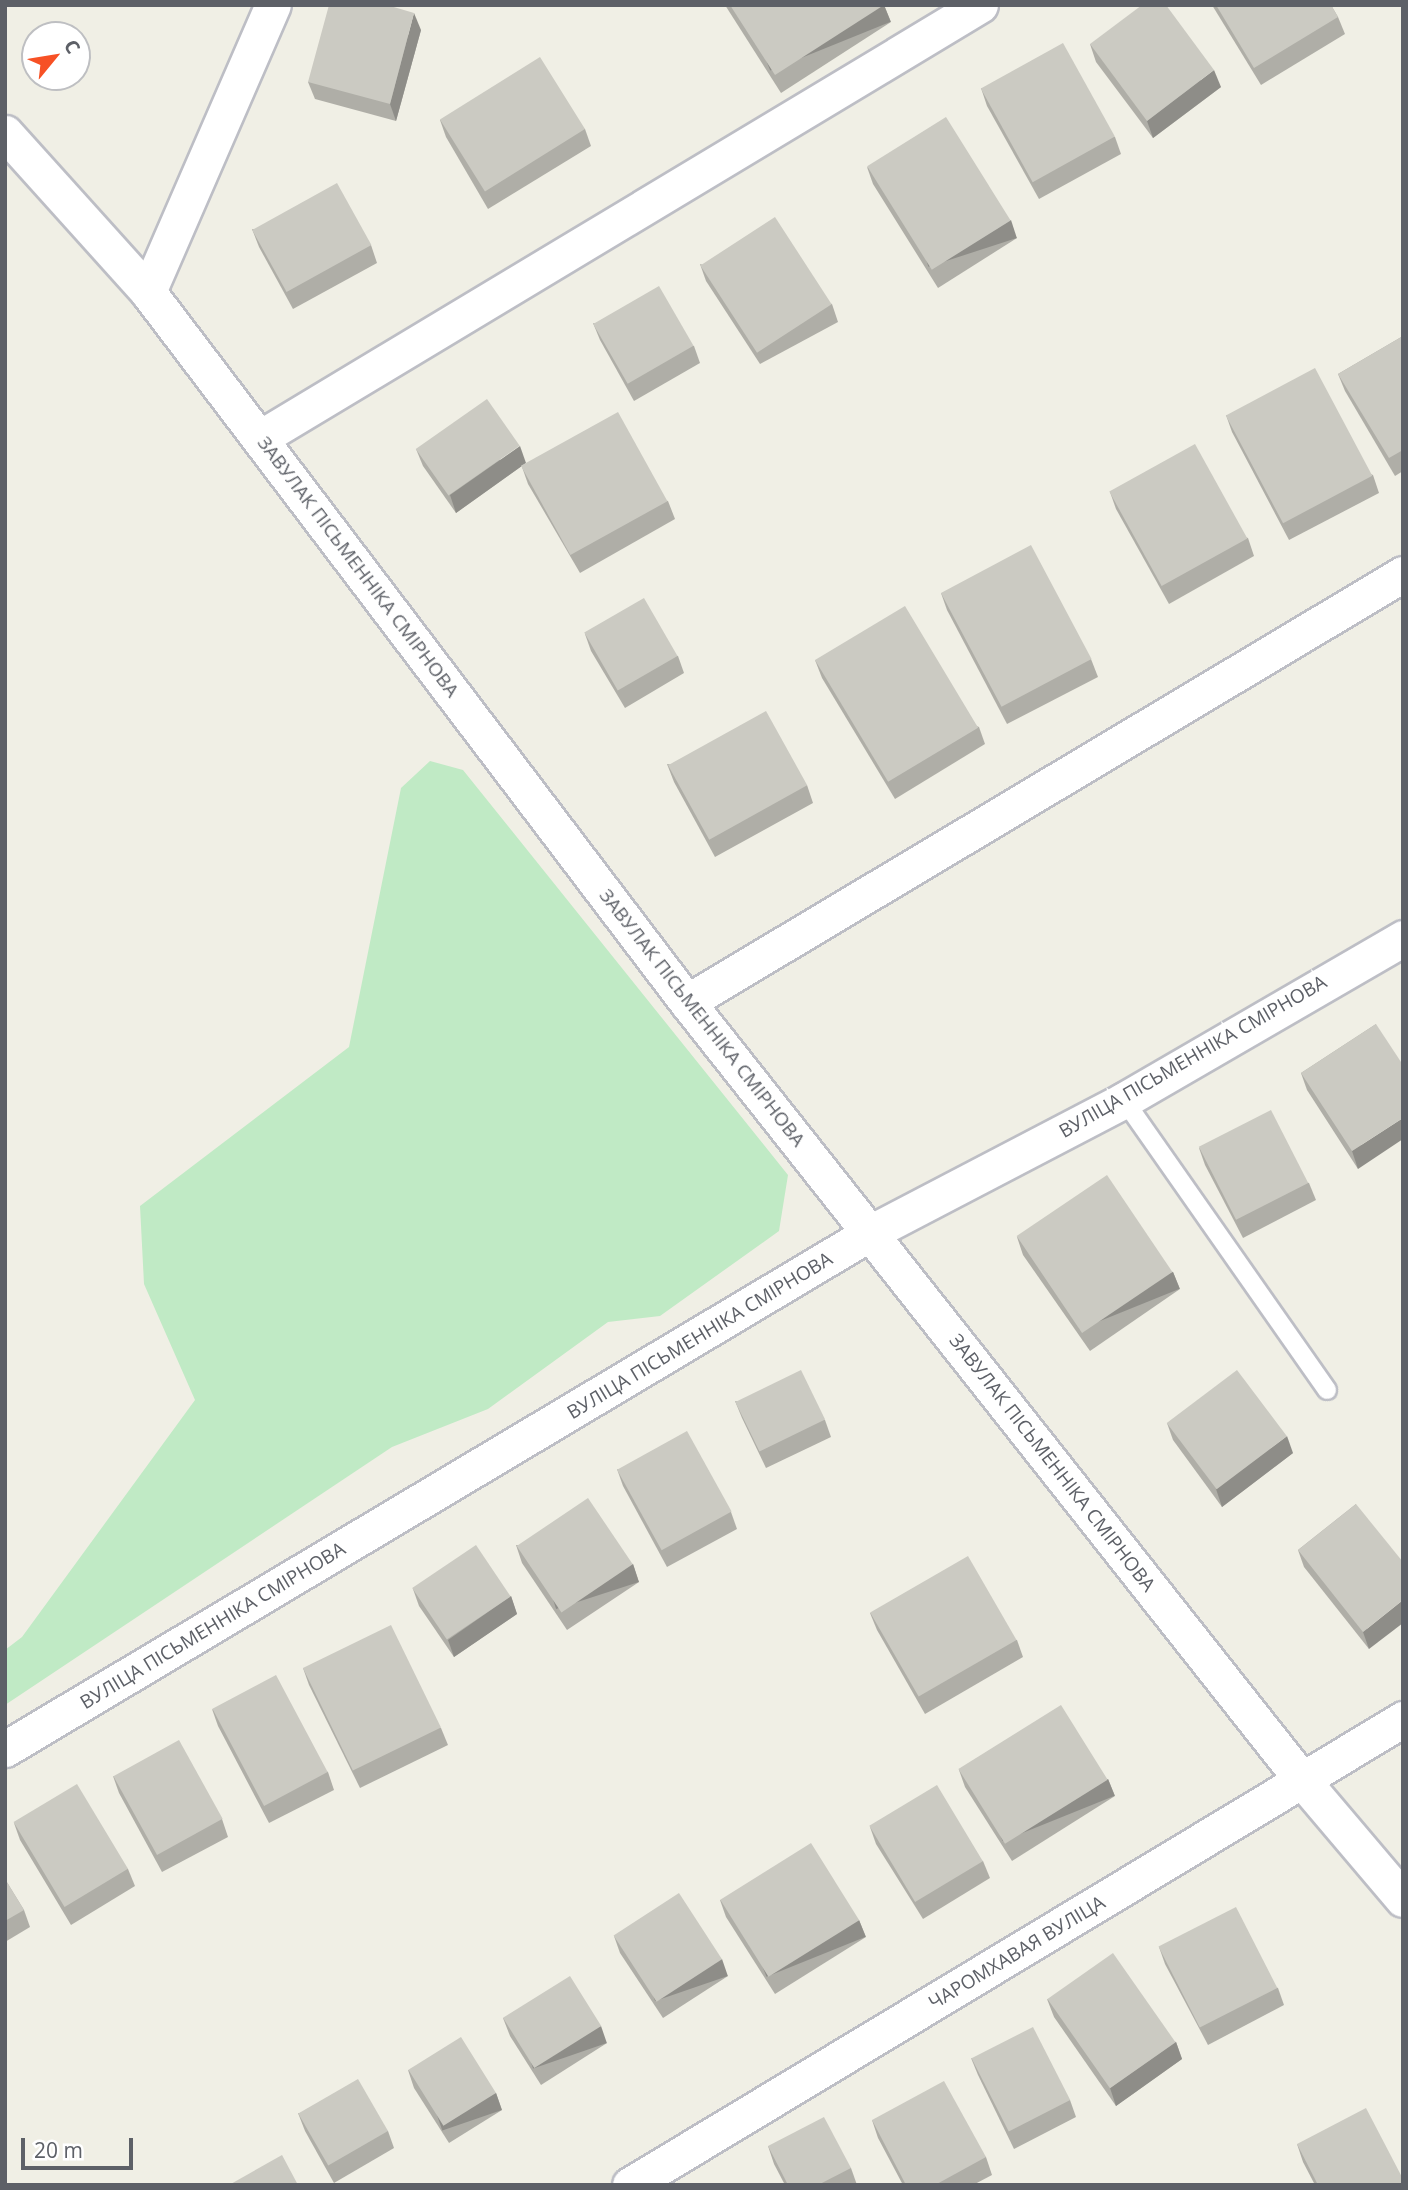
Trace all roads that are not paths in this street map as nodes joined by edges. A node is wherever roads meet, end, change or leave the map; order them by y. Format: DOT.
graph roads {
  1 [pos="273,5"];
  2 [pos="980,5"];
  3 [pos="5,133"];
  4 [pos="148,292"];
  5 [pos="260,438"];
  6 [pos="1403,574"];
  7 [pos="1403,938"];
  8 [pos="687,1002"];
  9 [pos="1124,1100"];
  10 [pos="870,1233"];
  11 [pos="1327,1390"];
  12 [pos="1403,1719"];
  13 [pos="5,1749"];
  14 [pos="1302,1780"];
  15 [pos="1403,1899"];
  16 [pos="630,2185"];
  1 -- 4 [label="street"];
  2 -- 5 [label="street"];
  3 -- 4 [label="street, ЗАВУЛАК ПІСЬМЕННІКА СМІРНОВА"];
  4 -- 5 [label="street, ЗАВУЛАК ПІСЬМЕННІКА СМІРНОВА"];
  5 -- 8 [label="street, ЗАВУЛАК ПІСЬМЕННІКА СМІРНОВА"];
  6 -- 8 [label="street"];
  7 -- 9 [label="street, ВУЛІЦА ПІСЬМЕННІКА СМІРНОВА"];
  8 -- 10 [label="street, ЗАВУЛАК ПІСЬМЕННІКА СМІРНОВА"];
  9 -- 10 [label="street, ВУЛІЦА ПІСЬМЕННІКА СМІРНОВА"];
  9 -- 11 [label="lane"];
  10 -- 13 [label="street, ВУЛІЦА ПІСЬМЕННІКА СМІРНОВА"];
  10 -- 14 [label="street, ЗАВУЛАК ПІСЬМЕННІКА СМІРНОВА"];
  12 -- 14 [label="street, ЧАРОМХАВАЯ ВУЛІЦА"];
  14 -- 15 [label="street, ЗАВУЛАК ПІСЬМЕННІКА СМІРНОВА"];
  14 -- 16 [label="street, ЧАРОМХАВАЯ ВУЛІЦА"];
}
